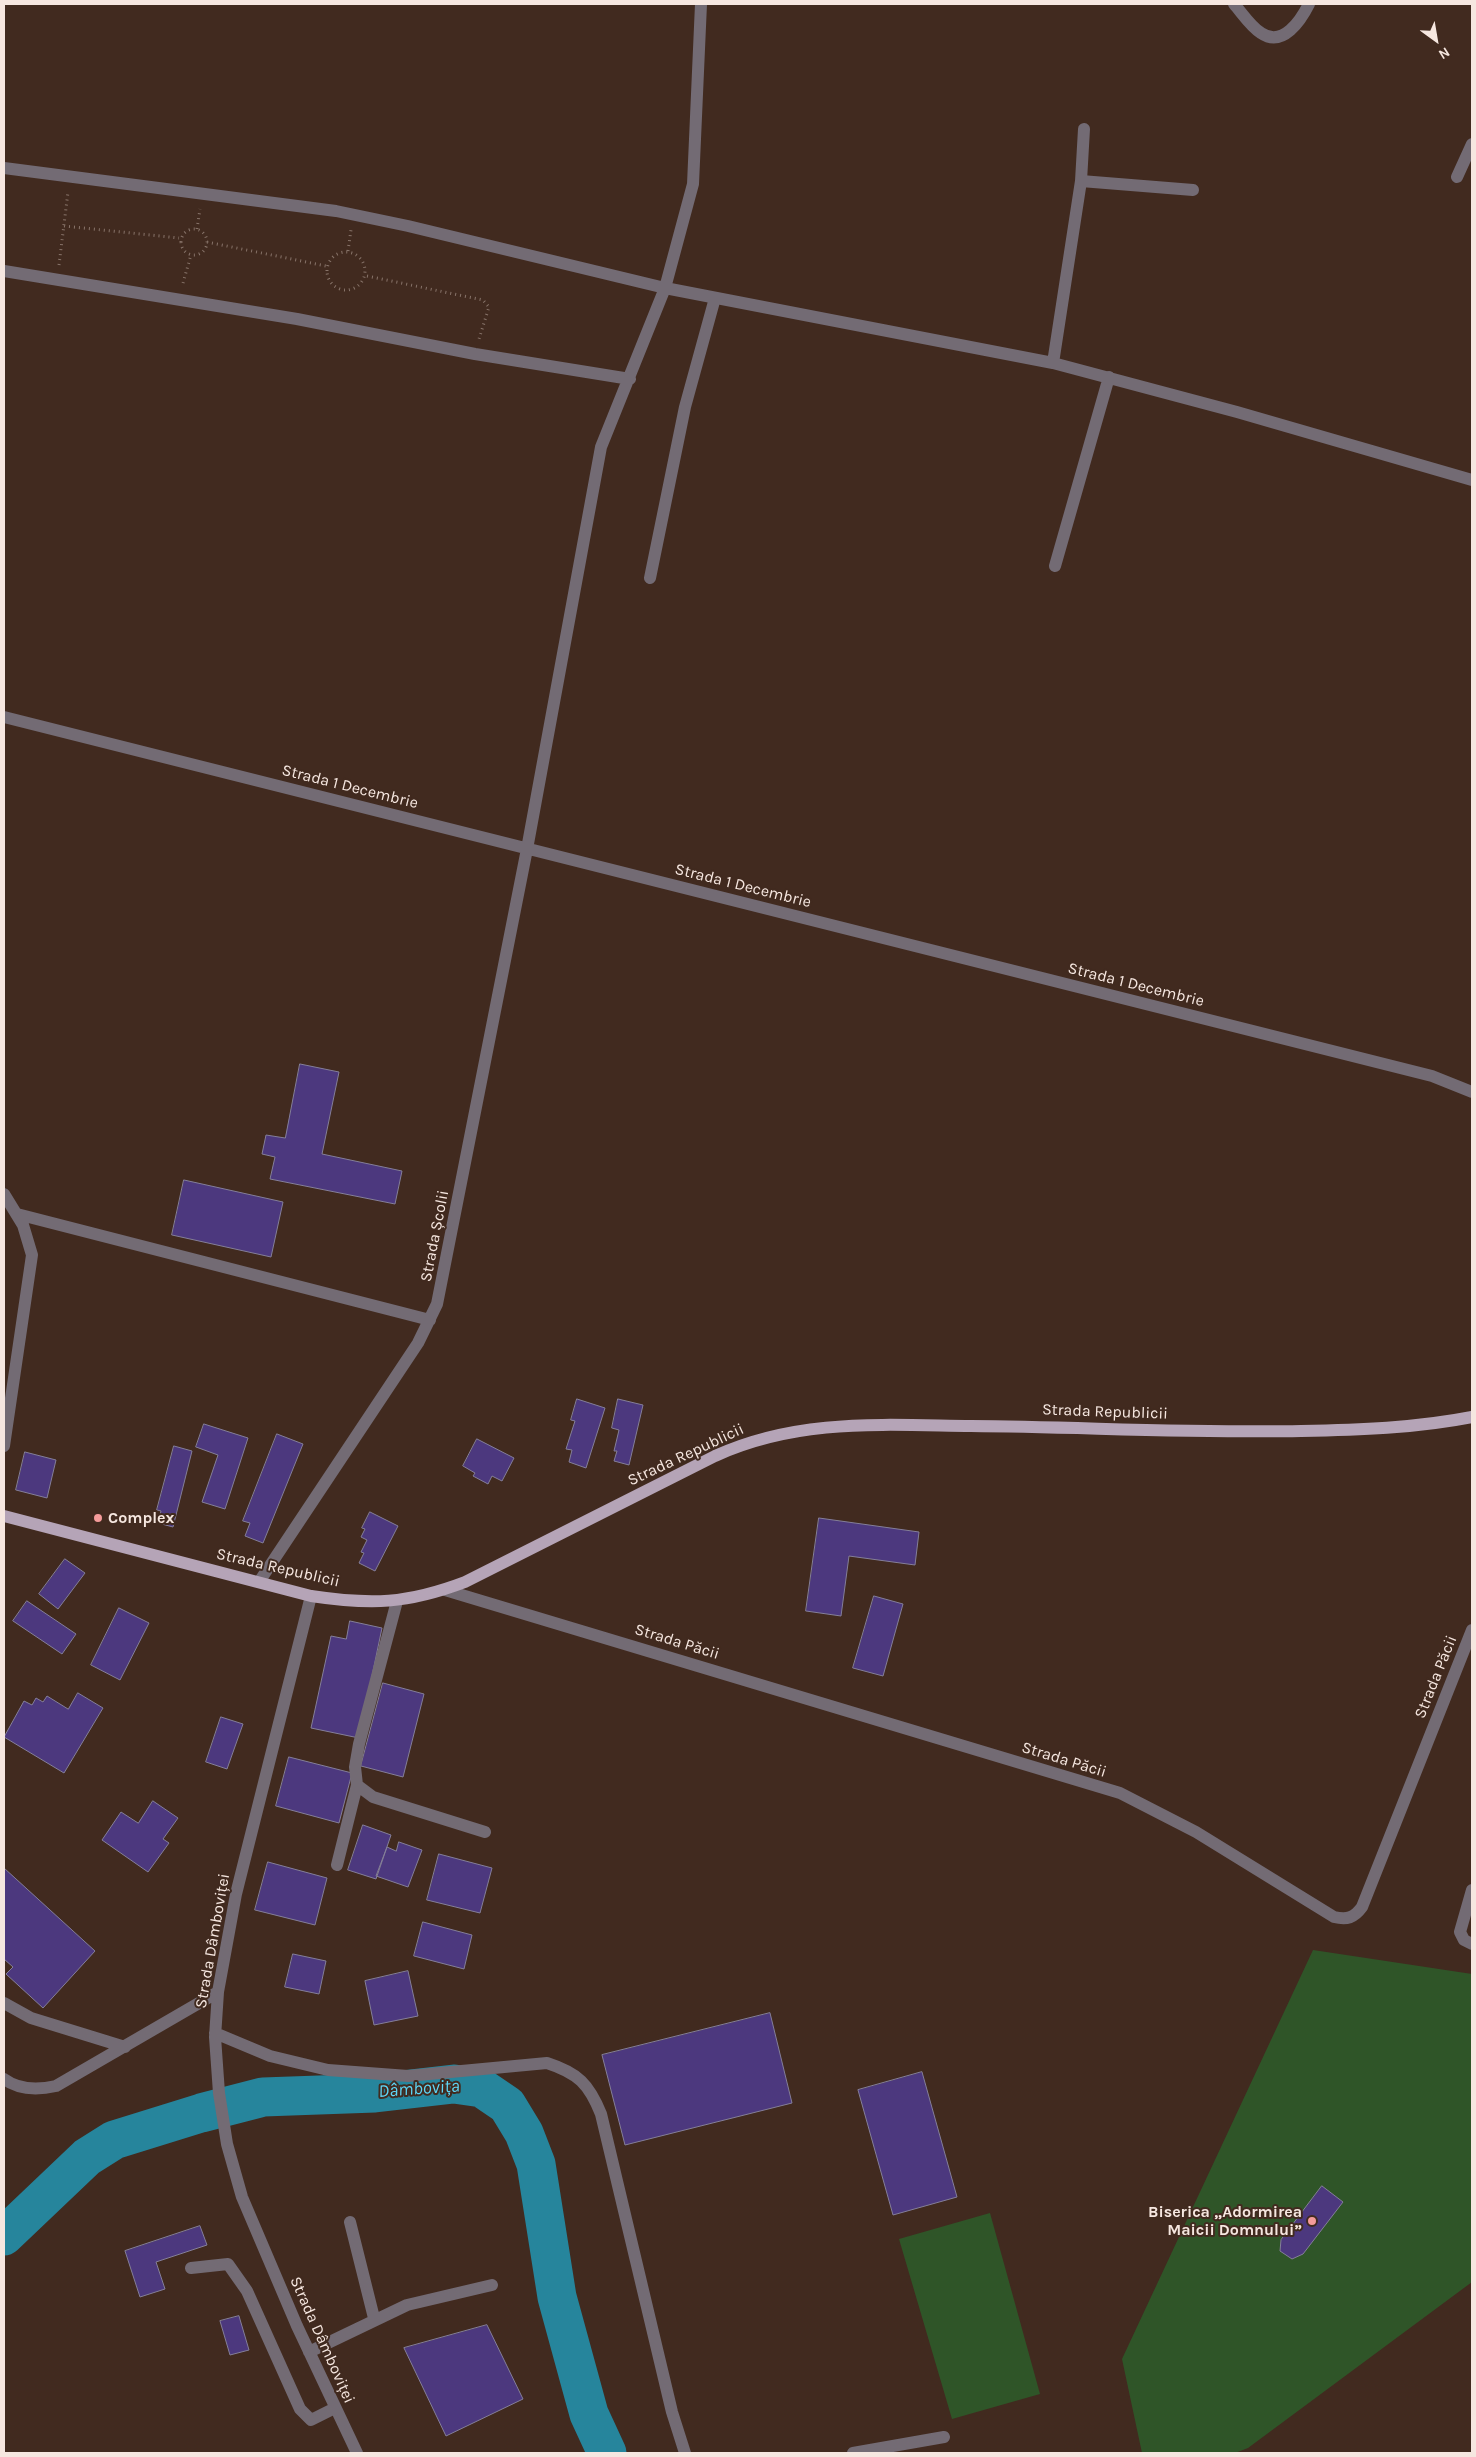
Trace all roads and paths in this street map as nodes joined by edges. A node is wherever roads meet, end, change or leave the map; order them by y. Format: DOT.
graph roads {
  1 [pos="701,4"];
  2 [pos="1234,4"];
  3 [pos="1309,4"];
  4 [pos="1084,129"];
  5 [pos="1472,144"];
  6 [pos="4,168"];
  7 [pos="69,176"];
  8 [pos="1457,177"];
  9 [pos="1081,181"];
  10 [pos="1193,190"];
  11 [pos="64,226"];
  12 [pos="179,238"];
  13 [pos="207,242"];
  14 [pos="191,255"];
  15 [pos="326,266"];
  16 [pos="4,271"];
  17 [pos="366,276"];
  18 [pos="57,279"];
  19 [pos="665,288"];
  20 [pos="715,298"];
  21 [pos="179,300"];
  22 [pos="475,354"];
  23 [pos="1053,364"];
  24 [pos="1109,377"];
  25 [pos="630,379"];
  26 [pos="1472,480"];
  27 [pos="1055,566"];
  28 [pos="650,578"];
  29 [pos="4,717"];
  30 [pos="527,849"];
  31 [pos="1472,1092"];
  32 [pos="4,1194"];
  33 [pos="18,1214"];
  34 [pos="430,1320"];
  35 [pos="1472,1417"];
  36 [pos="4,1446"];
  37 [pos="4,1516"];
  38 [pos="259,1582"];
  39 [pos="445,1590"];
  40 [pos="310,1596"];
  41 [pos="397,1601"];
  42 [pos="1472,1630"];
  43 [pos="357,1785"];
  44 [pos="485,1832"];
  45 [pos="337,1865"];
  46 [pos="1472,1890"];
  47 [pos="1472,1944"];
  48 [pos="218,1992"];
  49 [pos="4,2003"];
  50 [pos="215,2035"];
  51 [pos="125,2047"];
  52 [pos="4,2079"];
  53 [pos="350,2222"];
  54 [pos="191,2268"];
  55 [pos="492,2284"];
  56 [pos="374,2318"];
  57 [pos="309,2352"];
  58 [pos="335,2408"];
  59 [pos="944,2437"];
  60 [pos="357,2453"];
  61 [pos="685,2453"];
  62 [pos="853,2453"];
  1 -- 19 [label="street, Strada Școlii"];
  2 -- 3 [label="street"];
  4 -- 9 [label="street"];
  5 -- 8 [label="street"];
  6 -- 7 [label="street"];
  7 -- 11 [label="path"];
  7 -- 19 [label="street"];
  9 -- 10 [label="street"];
  9 -- 23 [label="street"];
  11 -- 12 [label="path"];
  11 -- 18 [label="path"];
  12 -- 13 [label="path"];
  12 -- 14 [label="path"];
  13 -- 14 [label="path"];
  13 -- 15 [label="path"];
  14 -- 21 [label="path"];
  15 -- 17 [label="path"];
  15 -- 17 [label="path"];
  16 -- 18 [label="street"];
  17 -- 22 [label="path"];
  18 -- 21 [label="street"];
  19 -- 20 [label="street"];
  19 -- 25 [label="street, Strada Școlii"];
  20 -- 23 [label="street"];
  20 -- 28 [label="street"];
  21 -- 22 [label="street"];
  22 -- 25 [label="street"];
  23 -- 24 [label="street"];
  24 -- 26 [label="street"];
  24 -- 27 [label="street"];
  25 -- 30 [label="street, Strada Școlii"];
  29 -- 30 [label="street, Strada 1 Decembrie"];
  30 -- 31 [label="street, Strada 1 Decembrie"];
  30 -- 34 [label="street, Strada Școlii"];
  32 -- 33 [label="street"];
  33 -- 34 [label="street"];
  33 -- 36 [label="street"];
  34 -- 38 [label="street, Strada Școlii"];
  35 -- 39 [label="main road, Strada Republicii"];
  37 -- 38 [label="main road, Strada Republicii"];
  38 -- 40 [label="main road, Strada Republicii"];
  39 -- 41 [label="main road, Strada Republicii"];
  39 -- 42 [label="street, Strada Păcii"];
  40 -- 41 [label="main road, Strada Republicii"];
  40 -- 48 [label="street, Strada Dâmboviței"];
  41 -- 43 [label="street"];
  43 -- 44 [label="street"];
  43 -- 45 [label="street"];
  46 -- 47 [label="street"];
  48 -- 50 [label="street, Strada Dâmboviței"];
  48 -- 51 [label="street"];
  49 -- 51 [label="street"];
  50 -- 57 [label="street, Strada Dâmboviței"];
  50 -- 61 [label="street"];
  51 -- 52 [label="street"];
  53 -- 56 [label="street"];
  54 -- 58 [label="street"];
  55 -- 56 [label="street"];
  56 -- 57 [label="street"];
  57 -- 58 [label="street, Strada Dâmboviței"];
  58 -- 60 [label="street, Strada Dâmboviței"];
  59 -- 62 [label="street"];
}
